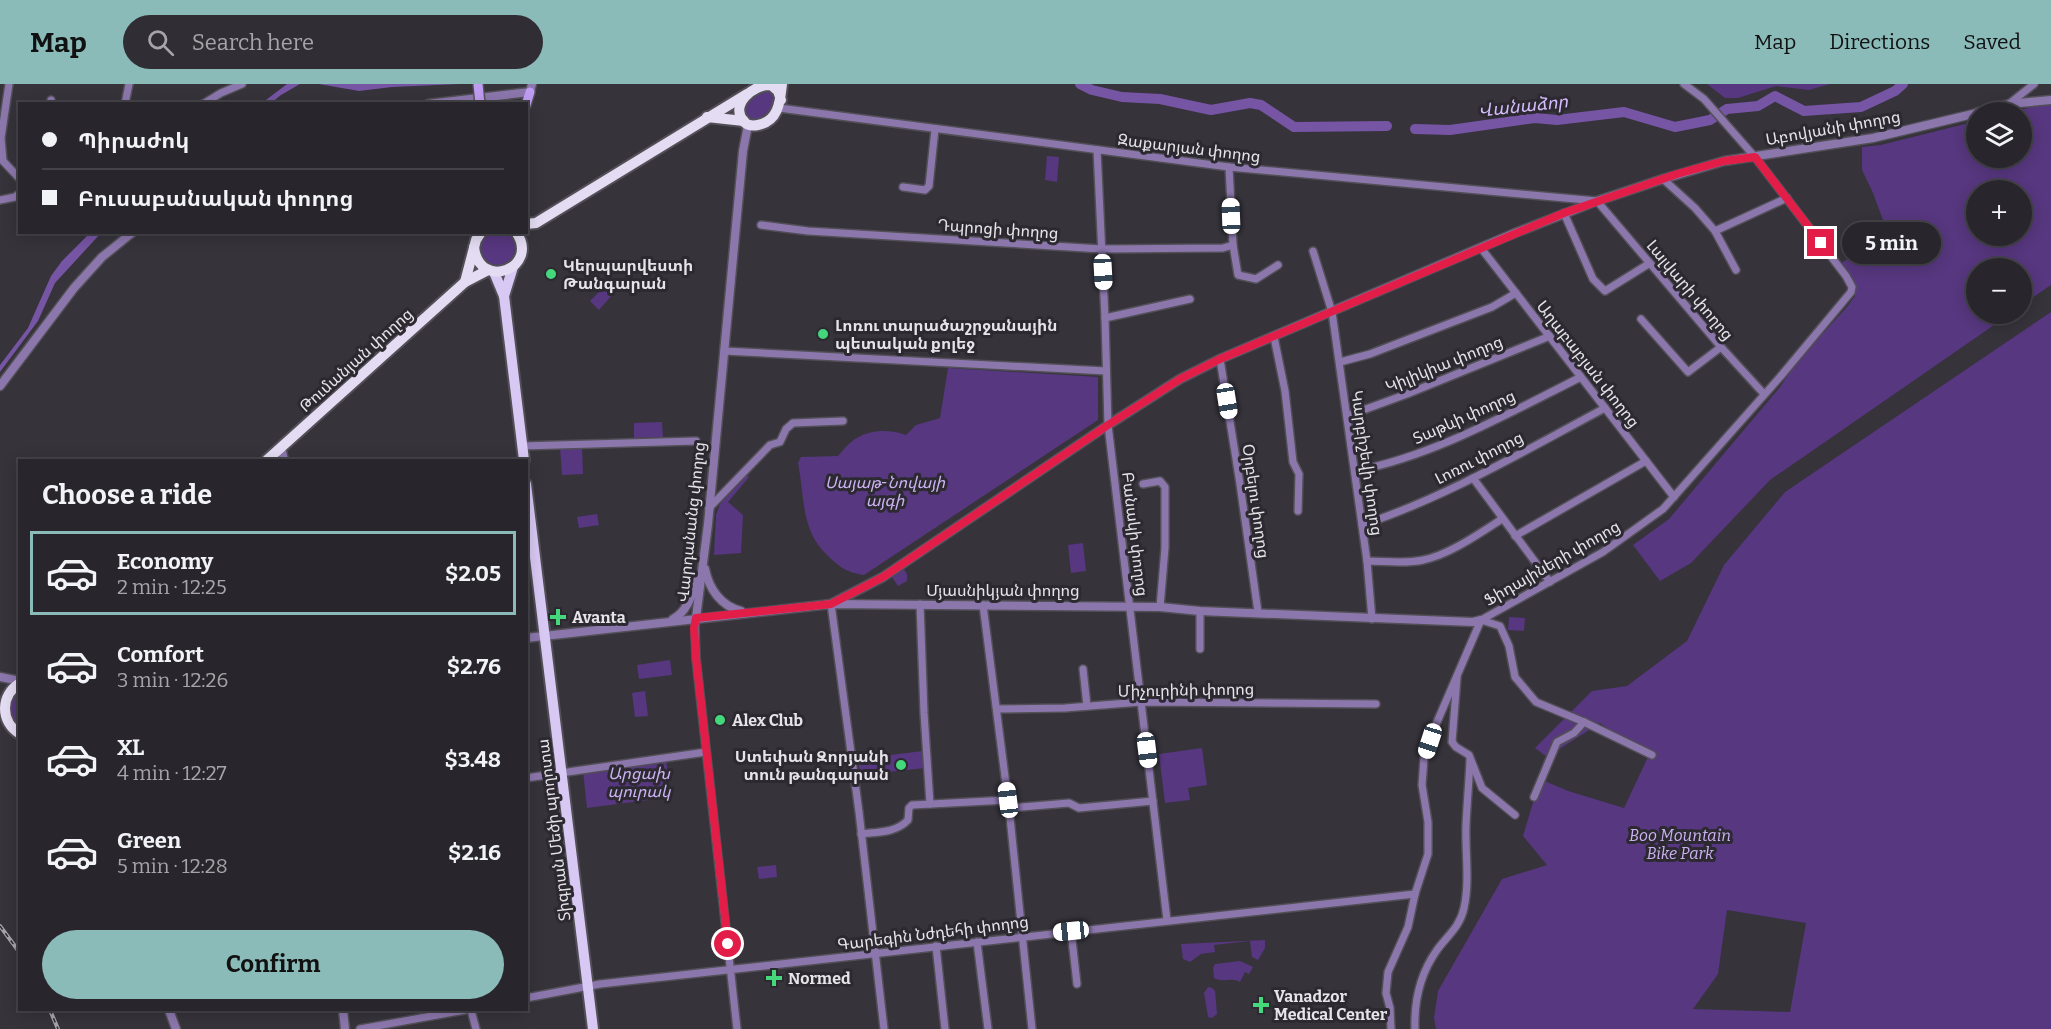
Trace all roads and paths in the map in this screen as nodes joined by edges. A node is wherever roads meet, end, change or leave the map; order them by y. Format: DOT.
graph roads {
  1 [pos="9,84"];
  2 [pos="129,84"];
  3 [pos="221,84"];
  4 [pos="242,84"];
  5 [pos="478,84"];
  6 [pos="782,84"];
  7 [pos="1684,84"];
  8 [pos="2034,84"];
  9 [pos="759,85"];
  10 [pos="531,88"];
  11 [pos="221,93"];
  12 [pos="747,94"];
  13 [pos="2051,100"];
  14 [pos="125,102"];
  15 [pos="206,102"];
  16 [pos="441,102"];
  17 [pos="480,102"];
  18 [pos="2012,102"];
  19 [pos="2030,102"];
  20 [pos="780,104"];
  21 [pos="1966,116"];
  22 [pos="707,117"];
  23 [pos="746,123"];
  24 [pos="935,129"];
  25 [pos="1097,150"];
  26 [pos="1755,157"];
  27 [pos="1229,167"];
  28 [pos="18,177"];
  29 [pos="1663,178"];
  30 [pos="903,187"];
  31 [pos="18,195"];
  32 [pos="1787,198"];
  33 [pos="0,200"];
  34 [pos="1597,201"];
  35 [pos="1564,213"];
  36 [pos="531,224"];
  37 [pos="761,225"];
  38 [pos="1715,231"];
  39 [pos="131,234"];
  40 [pos="480,234"];
  41 [pos="517,234"];
  42 [pos="526,234"];
  43 [pos="521,243"];
  44 [pos="474,247"];
  45 [pos="1481,248"];
  46 [pos="1102,249"];
  47 [pos="1234,249"];
  48 [pos="1313,251"];
  49 [pos="1650,263"];
  50 [pos="1278,265"];
  51 [pos="513,267"];
  52 [pos="1736,270"];
  53 [pos="491,271"];
  54 [pos="465,282"];
  55 [pos="1516,293"];
  56 [pos="504,296"];
  57 [pos="1190,299"];
  58 [pos="1332,312"];
  59 [pos="1105,318"];
  60 [pos="1641,319"];
  61 [pos="1550,336"];
  62 [pos="1274,337"];
  63 [pos="1721,347"];
  64 [pos="724,351"];
  65 [pos="1220,359"];
  66 [pos="1340,362"];
  67 [pos="1106,371"];
  68 [pos="1581,377"];
  69 [pos="0,386"];
  70 [pos="1764,394"];
  71 [pos="1605,408"];
  72 [pos="1347,416"];
  73 [pos="843,421"];
  74 [pos="1108,425"];
  75 [pos="696,441"];
  76 [pos="522,446"];
  77 [pos="281,447"];
  78 [pos="268,459"];
  79 [pos="284,459"];
  80 [pos="524,459"];
  81 [pos="1646,461"];
  82 [pos="1355,471"];
  83 [pos="1473,478"];
  84 [pos="1143,484"];
  85 [pos="528,494"];
  86 [pos="1674,497"];
  87 [pos="709,508"];
  88 [pos="1298,511"];
  89 [pos="1502,519"];
  90 [pos="1362,525"];
  91 [pos="1515,536"];
  92 [pos="704,560"];
  93 [pos="1367,561"];
  94 [pos="1550,582"];
  95 [pos="831,604"];
  96 [pos="920,604"];
  97 [pos="983,605"];
  98 [pos="1131,606"];
  99 [pos="1160,607"];
  100 [pos="1200,611"];
  101 [pos="1258,612"];
  102 [pos="747,613"];
  103 [pos="696,618"];
  104 [pos="1372,619"];
  105 [pos="1481,620"];
  106 [pos="668,621"];
  107 [pos="545,636"];
  108 [pos="528,638"];
  109 [pos="1200,649"];
  110 [pos="1083,669"];
  111 [pos="1457,673"];
  112 [pos="0,677"];
  113 [pos="18,682"];
  114 [pos="18,683"];
  115 [pos="2,699"];
  116 [pos="1141,702"];
  117 [pos="1376,704"];
  118 [pos="1087,706"];
  119 [pos="997,709"];
  120 [pos="1584,722"];
  121 [pos="1,732"];
  122 [pos="18,733"];
  123 [pos="706,752"];
  124 [pos="1652,755"];
  125 [pos="1470,760"];
  126 [pos="562,772"];
  127 [pos="528,778"];
  128 [pos="1534,797"];
  129 [pos="1153,801"];
  130 [pos="930,804"];
  131 [pos="1009,804"];
  132 [pos="1515,815"];
  133 [pos="861,834"];
  134 [pos="1415,894"];
  135 [pos="1167,920"];
  136 [pos="1071,931"];
  137 [pos="1023,936"];
  138 [pos="977,942"];
  139 [pos="936,946"];
  140 [pos="875,954"];
  141 [pos="730,969"];
  142 [pos="1077,984"];
  143 [pos="588,986"];
  144 [pos="528,998"];
  145 [pos="170,1011"];
  146 [pos="343,1011"];
  147 [pos="459,1011"];
  148 [pos="471,1011"];
  149 [pos="176,1029"];
  150 [pos="345,1029"];
  151 [pos="360,1029"];
  152 [pos="476,1029"];
  153 [pos="593,1029"];
  154 [pos="737,1029"];
  155 [pos="884,1029"];
  156 [pos="945,1029"];
  157 [pos="988,1029"];
  158 [pos="1032,1029"];
  159 [pos="1391,1029"];
  160 [pos="1415,1029"];
  1 -- 28 [label="street"];
  2 -- 14 [label="street"];
  3 -- 11 [label="street"];
  4 -- 11 [label="street"];
  5 -- 17 [label="main road, bridge"];
  6 -- 20 [label="highway"];
  7 -- 26 [label="street"];
  8 -- 18 [label="street, Աբովյանի փողոց"];
  9 -- 12 [label="highway"];
  9 -- 20 [label="highway"];
  10 -- 16 [label="street"];
  11 -- 15 [label="street"];
  12 -- 22 [label="highway"];
  12 -- 23 [label="highway"];
  13 -- 19 [label="street"];
  20 -- 23 [label="highway"];
  20 -- 24 [label="street, Զաքարյան փողոց"];
  21 -- 26 [label="street, Աբովյանի փողոց"];
  22 -- 23 [label="highway"];
  22 -- 36 [label="highway"];
  23 -- 64 [label="street, Վարդանանց փողոց"];
  24 -- 25 [label="street, Զաքարյան փողոց"];
  24 -- 30 [label="street"];
  25 -- 27 [label="street, Զաքարյան փողոց"];
  25 -- 46 [label="street, Բանակի փողոց"];
  26 -- 29 [label="street, Աբովյանի փողոց"];
  26 -- 32 [label="street"];
  27 -- 34 [label="street, Զաքարյան փողոց"];
  27 -- 47 [label="street"];
  29 -- 34 [label="street, Աբովյանի փողոց"];
  29 -- 38 [label="street"];
  31 -- 33 [label="street"];
  32 -- 38 [label="street"];
  32 -- 70 [label="street, Ֆիդայիների փողոց"];
  34 -- 35 [label="street, Աբովյանի փողոց"];
  34 -- 49 [label="street, Լալվարի փողոց"];
  35 -- 45 [label="street, Աբովյանի փողոց"];
  35 -- 49 [label="street"];
  37 -- 46 [label="street, Դպրոցի փողոց"];
  38 -- 52 [label="street"];
  39 -- 69 [label="street"];
  40 -- 44 [label="highway"];
  41 -- 43 [label="highway"];
  42 -- 43 [label="highway"];
  43 -- 51 [label="highway"];
  44 -- 53 [label="highway"];
  44 -- 54 [label="highway"];
  45 -- 55 [label="street, Աղաբաբյան փողոց"];
  45 -- 58 [label="street, Աբովյանի փողոց"];
  46 -- 47 [label="street, Դպրոցի փողոց"];
  46 -- 59 [label="street, Բանակի փողոց"];
  47 -- 50 [label="street"];
  48 -- 58 [label="street, Կարբիշեվի փողոց"];
  49 -- 63 [label="street, Լալվարի փողոց"];
  51 -- 53 [label="highway"];
  51 -- 56 [label="main road"];
  53 -- 54 [label="highway, Թումանյան փողոց"];
  53 -- 56 [label="main road"];
  54 -- 77 [label="highway, Թումանյան փողոց"];
  55 -- 61 [label="street, Աղաբաբյան փողոց"];
  55 -- 66 [label="street"];
  56 -- 76 [label="main road"];
  57 -- 59 [label="street"];
  58 -- 62 [label="street, Աբովյանի փողոց"];
  58 -- 66 [label="street, Կարբիշեվի փողոց"];
  59 -- 67 [label="street, Բանակի փողոց"];
  60 -- 63 [label="street"];
  61 -- 68 [label="street, Աղաբաբյան փողոց"];
  61 -- 72 [label="street, Կիլիկիա փողոց"];
  62 -- 65 [label="street, Աբովյանի փողոց"];
  62 -- 88 [label="street"];
  63 -- 70 [label="street, Լալվարի փողոց"];
  64 -- 67 [label="street"];
  64 -- 87 [label="street, Վարդանանց փողոց"];
  65 -- 74 [label="street, Աբովյանի փողոց"];
  65 -- 101 [label="street, Օրբելու փողոց"];
  66 -- 72 [label="street, Կարբիշեվի փողոց"];
  67 -- 74 [label="street, Բանակի փողոց"];
  68 -- 71 [label="street, Աղաբաբյան փողոց"];
  68 -- 82 [label="street, Տաթևի փողոց"];
  70 -- 86 [label="street, Ֆիդայիների փողոց"];
  71 -- 81 [label="street, Աղաբաբյան փողոց"];
  71 -- 83 [label="street, Լոռու փողոց"];
  72 -- 82 [label="street, Կարբիշեվի փողոց"];
  73 -- 87 [label="street"];
  74 -- 95 [label="street, Աբովյանի փողոց"];
  74 -- 98 [label="street, Բանակի փողոց"];
  75 -- 76 [label="street"];
  76 -- 80 [label="main road"];
  77 -- 78 [label="highway, Թումանյան փողոց"];
  77 -- 79 [label="street"];
  81 -- 86 [label="street, Աղաբաբյան փողոց"];
  81 -- 91 [label="street"];
  82 -- 90 [label="street, Կարբիշեվի փողոց"];
  83 -- 89 [label="street"];
  83 -- 90 [label="street, Լոռու փողոց"];
  84 -- 99 [label="street"];
  85 -- 107 [label="main road, Տիգրան Մեծի պողոտա"];
  86 -- 94 [label="street, Ֆիդայիների փողոց"];
  87 -- 92 [label="street, Վարդանանց փողոց"];
  89 -- 91 [label="street"];
  89 -- 93 [label="street"];
  90 -- 93 [label="street, Կարբիշեվի փողոց"];
  91 -- 94 [label="street"];
  92 -- 102 [label="street"];
  92 -- 103 [label="street, Վարդանանց փողոց"];
  92 -- 106 [label="street"];
  93 -- 104 [label="street, Կարբիշեվի փողոց"];
  94 -- 105 [label="street, Ֆիդայիների փողոց"];
  95 -- 96 [label="street, Մյասնիկյան փողոց"];
  95 -- 102 [label="street, Մյասնիկյան փողոց"];
  95 -- 133 [label="street"];
  96 -- 97 [label="street, Մյասնիկյան փողոց"];
  96 -- 130 [label="street"];
  97 -- 98 [label="street, Մյասնիկյան փողոց"];
  97 -- 119 [label="street"];
  98 -- 99 [label="street, Մյասնիկյան փողոց"];
  98 -- 116 [label="street, Բանակի փողոց"];
  99 -- 100 [label="street, Մյասնիկյան փողոց"];
  100 -- 101 [label="street, Մյասնիկյան փողոց"];
  100 -- 109 [label="street"];
  101 -- 104 [label="street, Մյասնիկյան փողոց"];
  102 -- 103 [label="street, Մյասնիկյան փողոց"];
  103 -- 106 [label="street, Մյասնիկյան փողոց"];
  103 -- 123 [label="street, Վարդանանց փողոց"];
  104 -- 105 [label="street, Մյասնիկյան փողոց"];
  105 -- 111 [label="street, Ֆիդայիների փողոց"];
  105 -- 120 [label="street"];
  106 -- 107 [label="street, Մյասնիկյան փողոց"];
  107 -- 108 [label="street, Մյասնիկյան փողոց"];
  107 -- 126 [label="main road, Տիգրան Մեծի պողոտա"];
  110 -- 118 [label="street"];
  111 -- 125 [label="street"];
  111 -- 134 [label="street, Ֆիդայիների փողոց"];
  112 -- 113 [label="street"];
  114 -- 115 [label="highway"];
  115 -- 122 [label="highway"];
  116 -- 117 [label="street, Միչուրինի փողոց"];
  116 -- 118 [label="street, Միչուրինի փողոց"];
  116 -- 129 [label="street, Բանակի փողոց"];
  118 -- 119 [label="street, Միչուրինի փողոց"];
  119 -- 131 [label="street"];
  120 -- 124 [label="street"];
  120 -- 128 [label="street"];
  121 -- 122 [label="highway"];
  123 -- 126 [label="street"];
  123 -- 141 [label="street, Վարդանանց փողոց"];
  125 -- 132 [label="street"];
  125 -- 160 [label="street"];
  126 -- 127 [label="street"];
  126 -- 143 [label="main road, Տիգրան Մեծի պողոտա"];
  129 -- 131 [label="street"];
  129 -- 135 [label="street, Բանակի փողոց"];
  130 -- 131 [label="street"];
  130 -- 133 [label="street"];
  131 -- 137 [label="street"];
  133 -- 140 [label="street"];
  134 -- 135 [label="street, Գարեգին Նժդեհի փողոց"];
  134 -- 159 [label="street, Ֆիդայիների փողոց"];
  135 -- 136 [label="street, Գարեգին Նժդեհի փողոց"];
  136 -- 137 [label="street, Գարեգին Նժդեհի փողոց"];
  136 -- 142 [label="street"];
  137 -- 138 [label="street, Գարեգին Նժդեհի փողոց"];
  137 -- 158 [label="street"];
  138 -- 139 [label="street, Գարեգին Նժդեհի փողոց"];
  138 -- 157 [label="street"];
  139 -- 140 [label="street, Գարեգին Նժդեհի փողոց"];
  139 -- 156 [label="street"];
  140 -- 141 [label="street, Գարեգին Նժդեհի փողոց"];
  140 -- 155 [label="street"];
  141 -- 143 [label="street, Գարեգին Նժդեհի փողոց"];
  141 -- 154 [label="street, Վարդանանց փողոց"];
  143 -- 144 [label="street, Գարեգին Նժդեհի փողոց"];
  143 -- 153 [label="main road, Տիգրան Մեծի պողոտա"];
  145 -- 149 [label="street"];
  146 -- 150 [label="street"];
  147 -- 151 [label="street"];
  148 -- 152 [label="street"];
}
